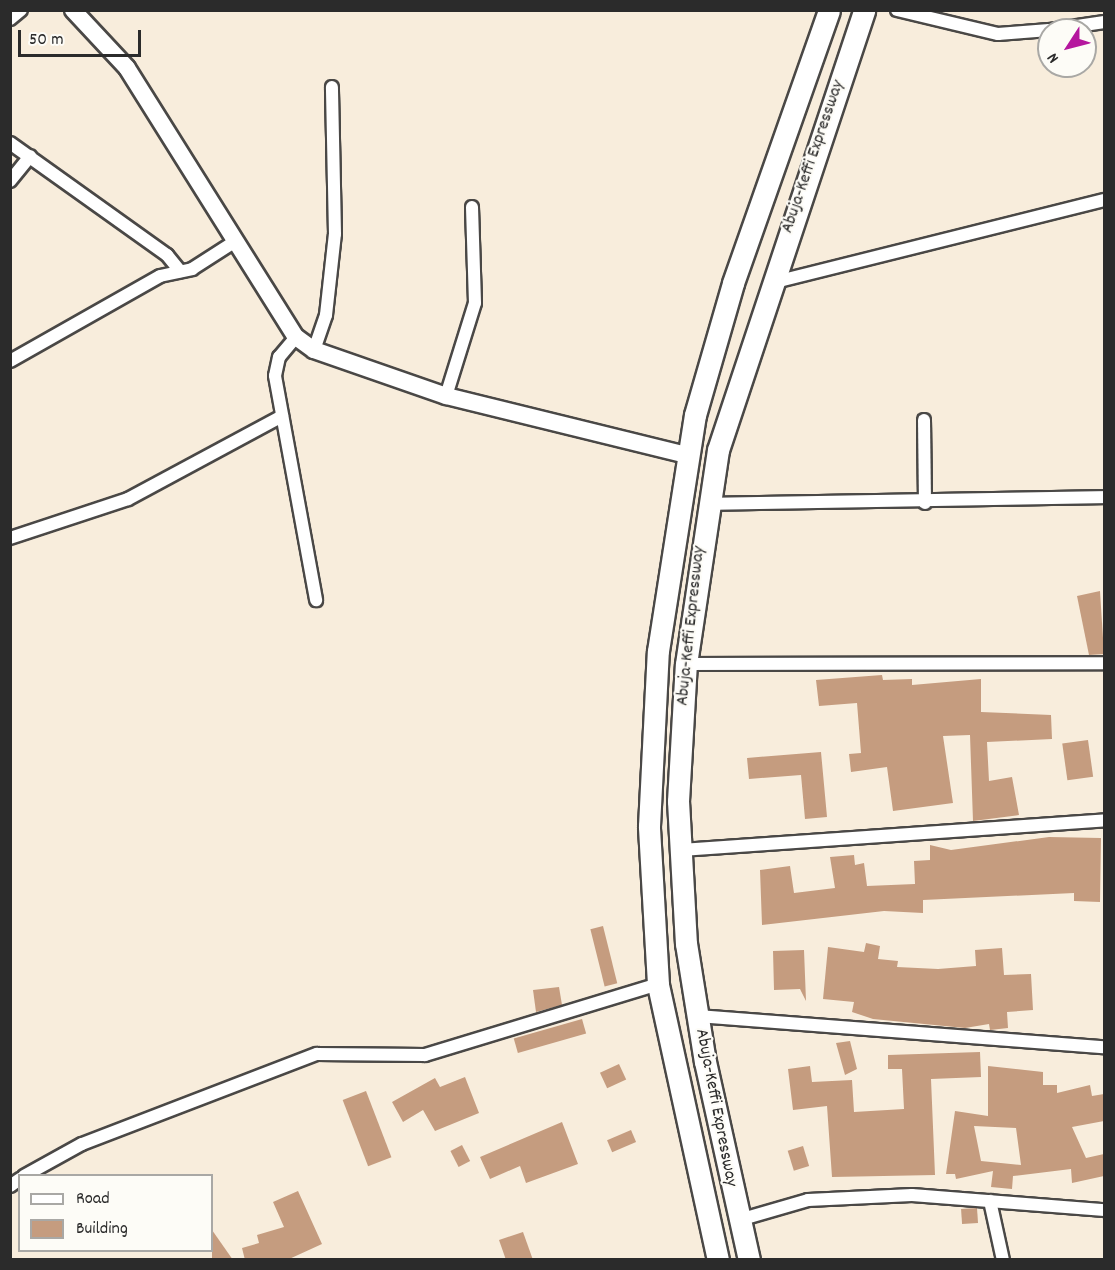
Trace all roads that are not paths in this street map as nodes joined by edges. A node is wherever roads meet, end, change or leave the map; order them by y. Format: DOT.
graph roads {
  1 [pos="21,10"];
  2 [pos="73,10"];
  3 [pos="829,10"];
  4 [pos="864,10"];
  5 [pos="897,10"];
  6 [pos="10,19"];
  7 [pos="1037,31"];
  8 [pos="333,87"];
  9 [pos="10,143"];
  10 [pos="30,156"];
  11 [pos="10,181"];
  12 [pos="1104,200"];
  13 [pos="472,207"];
  14 [pos="234,242"];
  15 [pos="180,271"];
  16 [pos="771,284"];
  17 [pos="296,337"];
  18 [pos="314,350"];
  19 [pos="10,361"];
  20 [pos="446,396"];
  21 [pos="282,416"];
  22 [pos="924,420"];
  23 [pos="686,455"];
  24 [pos="1104,497"];
  25 [pos="707,504"];
  26 [pos="925,504"];
  27 [pos="10,538"];
  28 [pos="316,600"];
  29 [pos="1104,663"];
  30 [pos="686,664"];
  31 [pos="1104,820"];
  32 [pos="681,850"];
  33 [pos="658,984"];
  34 [pos="697,1016"];
  35 [pos="1104,1047"];
  36 [pos="28,1174"];
  37 [pos="990,1201"];
  38 [pos="1104,1210"];
  39 [pos="739,1220"];
  40 [pos="718,1260"];
  41 [pos="749,1260"];
  42 [pos="1003,1260"];
  1 -- 6 [label="street"];
  2 -- 14 [label="street"];
  3 -- 23 [label="highway, Abuja-Keffi Expressway"];
  4 -- 16 [label="highway, Abuja-Keffi Expressway"];
  5 -- 7 [label="street"];
  8 -- 18 [label="street"];
  9 -- 10 [label="street"];
  10 -- 11 [label="street"];
  10 -- 15 [label="street"];
  12 -- 16 [label="street"];
  13 -- 20 [label="street"];
  14 -- 15 [label="street"];
  14 -- 17 [label="street"];
  15 -- 19 [label="street"];
  16 -- 25 [label="highway, Abuja-Keffi Expressway"];
  17 -- 18 [label="street"];
  17 -- 21 [label="street"];
  18 -- 20 [label="street"];
  20 -- 23 [label="street"];
  21 -- 27 [label="street"];
  21 -- 28 [label="street"];
  22 -- 26 [label="street"];
  23 -- 33 [label="highway, Abuja-Keffi Expressway"];
  24 -- 26 [label="street"];
  25 -- 26 [label="street"];
  25 -- 30 [label="highway, Abuja-Keffi Expressway"];
  29 -- 30 [label="street"];
  30 -- 32 [label="highway, Abuja-Keffi Expressway"];
  31 -- 32 [label="street"];
  32 -- 34 [label="highway, Abuja-Keffi Expressway"];
  33 -- 36 [label="street"];
  33 -- 40 [label="highway, Abuja-Keffi Expressway"];
  34 -- 35 [label="street"];
  34 -- 39 [label="highway, Abuja-Keffi Expressway"];
  37 -- 38 [label="street"];
  37 -- 39 [label="street"];
  37 -- 42 [label="street"];
  39 -- 41 [label="highway, Abuja-Keffi Expressway"];
}
